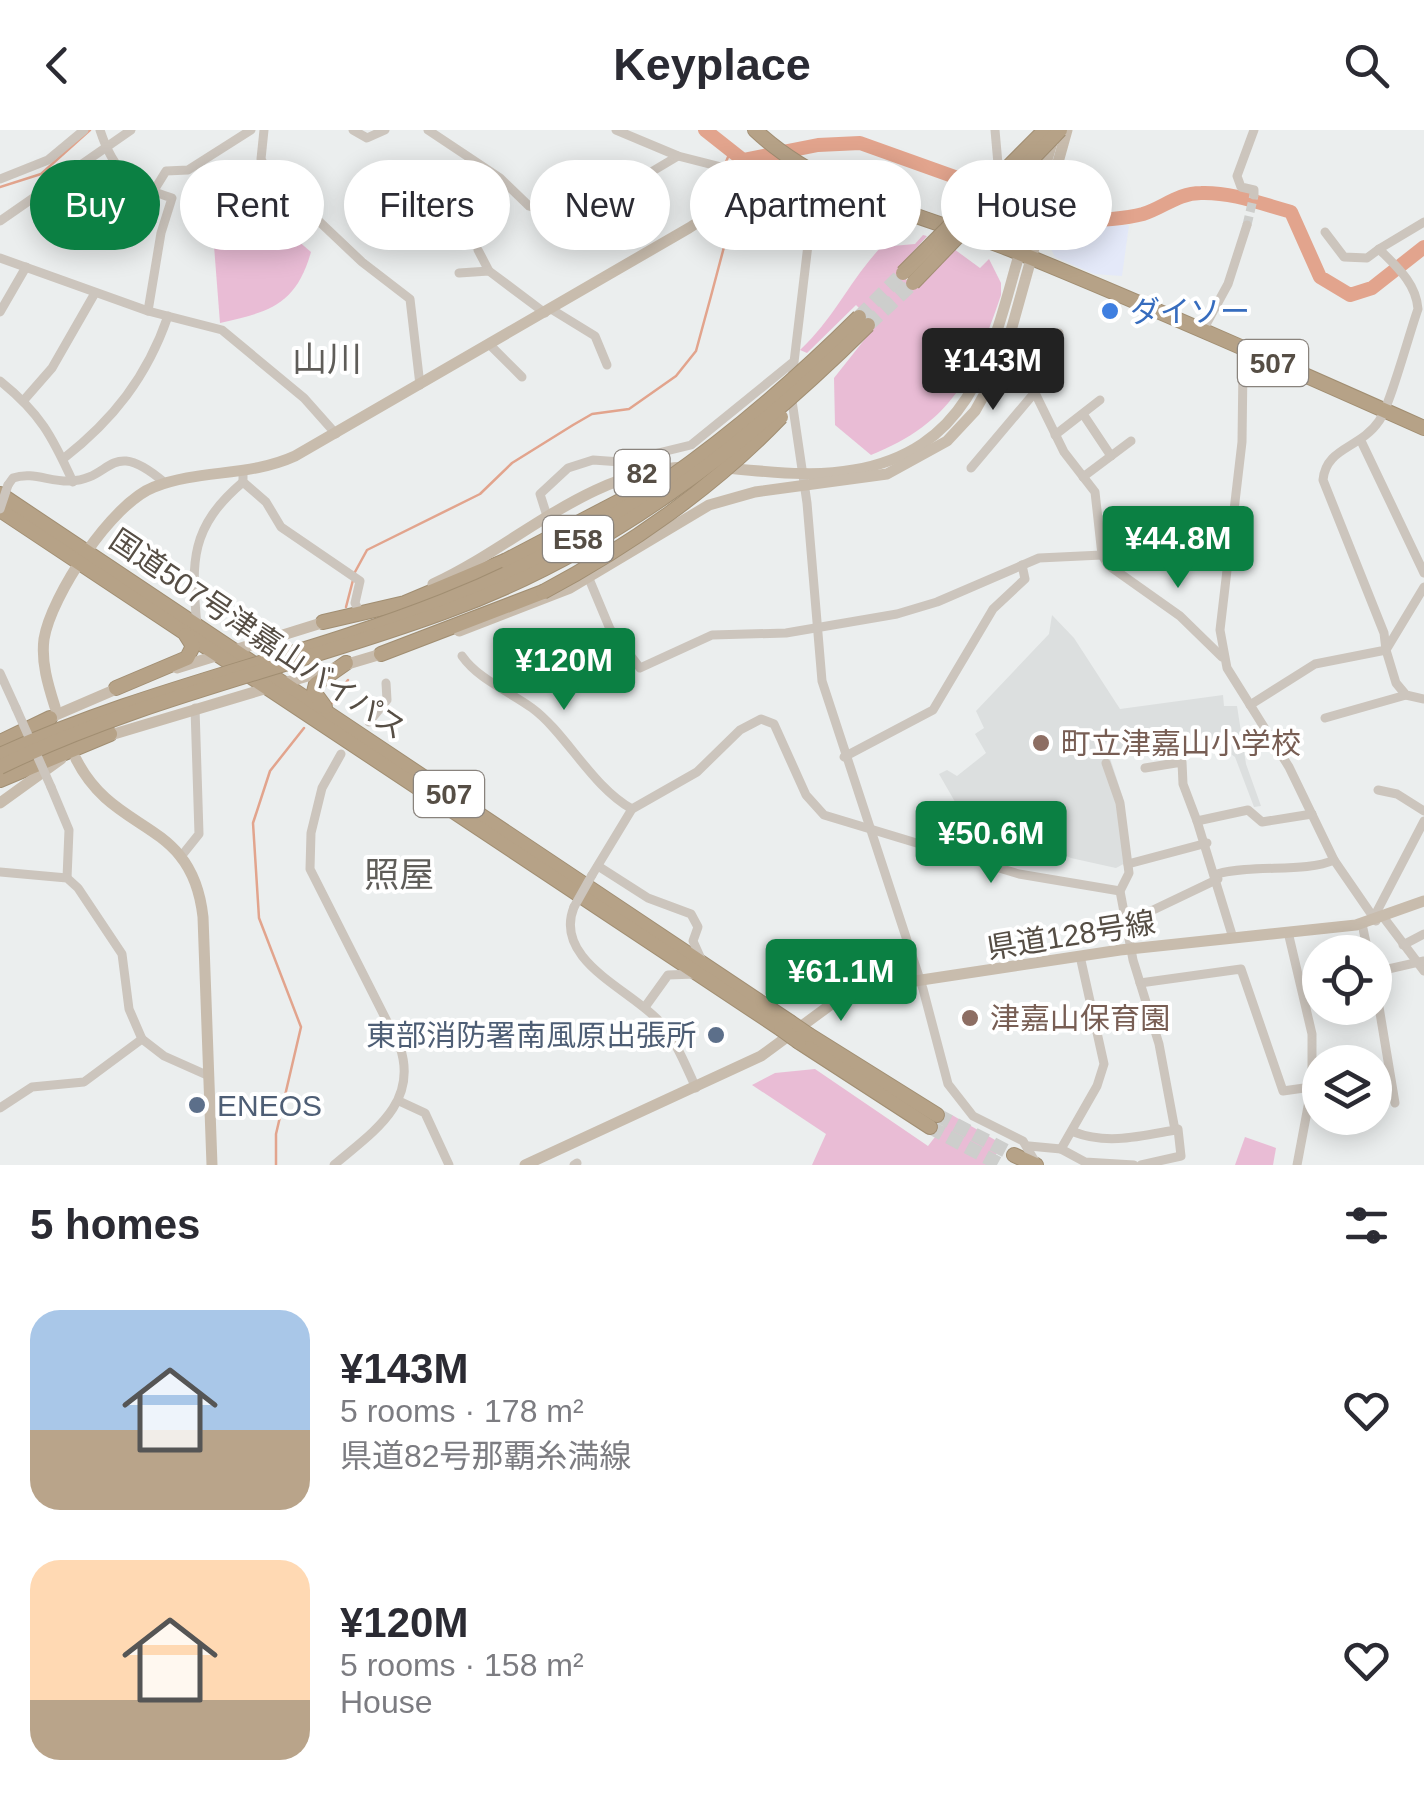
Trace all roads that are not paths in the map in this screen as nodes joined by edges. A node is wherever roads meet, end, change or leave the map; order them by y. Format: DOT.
graph roads {
  1 [pos="84,130"];
  2 [pos="100,130"];
  3 [pos="130,130"];
  4 [pos="251,130"];
  5 [pos="264,130"];
  6 [pos="353,130"];
  7 [pos="385,130"];
  8 [pos="428,130"];
  9 [pos="616,130"];
  10 [pos="755,130"];
  11 [pos="995,130"];
  12 [pos="1045,130"];
  13 [pos="1061,130"];
  14 [pos="1254,130"];
  15 [pos="106,148"];
  16 [pos="678,156"];
  17 [pos="115,160"];
  18 [pos="694,160"];
  19 [pos="794,160"];
  20 [pos="998,160"];
  21 [pos="1051,160"];
  22 [pos="0,179"];
  23 [pos="160,180"];
  24 [pos="160,194"];
  25 [pos="1254,194"];
  26 [pos="921,217"];
  27 [pos="0,221"];
  28 [pos="1424,222"];
  29 [pos="1247,225"];
  30 [pos="690,227"];
  31 [pos="1325,232"];
  32 [pos="160,240"];
  33 [pos="1379,249"];
  34 [pos="158,250"];
  35 [pos="478,250"];
  36 [pos="807,250"];
  37 [pos="1027,250"];
  38 [pos="1025,256"];
  39 [pos="0,258"];
  40 [pos="26,267"];
  41 [pos="488,271"];
  42 [pos="459,273"];
  43 [pos="94,293"];
  44 [pos="148,311"];
  45 [pos="548,311"];
  46 [pos="0,312"];
  47 [pos="168,316"];
  48 [pos="864,321"];
  49 [pos="1203,330"];
  50 [pos="1060,333"];
  51 [pos="1010,342"];
  52 [pos="490,345"];
  53 [pos="1248,352"];
  54 [pos="827,357"];
  55 [pos="794,362"];
  56 [pos="1024,364"];
  57 [pos="608,365"];
  58 [pos="522,377"];
  59 [pos="0,381"];
  60 [pos="420,386"];
  61 [pos="1036,391"];
  62 [pos="24,400"];
  63 [pos="1100,400"];
  64 [pos="1383,410"];
  65 [pos="1082,414"];
  66 [pos="1424,428"];
  67 [pos="336,434"];
  68 [pos="1056,434"];
  69 [pos="1131,441"];
  70 [pos="1362,443"];
  71 [pos="1111,456"];
  72 [pos="63,460"];
  73 [pos="971,468"];
  74 [pos="801,474"];
  75 [pos="1083,477"];
  76 [pos="243,478"];
  77 [pos="73,482"];
  78 [pos="165,483"];
  79 [pos="804,487"];
  80 [pos="4,490"];
  81 [pos="0,510"];
  82 [pos="547,516"];
  83 [pos="1102,555"];
  84 [pos="84,558"];
  85 [pos="1022,565"];
  86 [pos="1424,573"];
  87 [pos="590,577"];
  88 [pos="1423,595"];
  89 [pos="358,611"];
  90 [pos="323,622"];
  91 [pos="816,626"];
  92 [pos="190,630"];
  93 [pos="1386,650"];
  94 [pos="225,653"];
  95 [pos="381,654"];
  96 [pos="462,656"];
  97 [pos="1222,657"];
  98 [pos="346,664"];
  99 [pos="247,670"];
  100 [pos="0,672"];
  101 [pos="280,682"];
  102 [pos="386,683"];
  103 [pos="116,688"];
  104 [pos="264,688"];
  105 [pos="1406,695"];
  106 [pos="5,696"];
  107 [pos="1424,698"];
  108 [pos="1250,705"];
  109 [pos="196,707"];
  110 [pos="52,712"];
  111 [pos="1325,718"];
  112 [pos="337,719"];
  113 [pos="369,722"];
  114 [pos="110,734"];
  115 [pos="0,738"];
  116 [pos="341,754"];
  117 [pos="0,755"];
  118 [pos="844,757"];
  119 [pos="76,759"];
  120 [pos="1106,763"];
  121 [pos="1145,768"];
  122 [pos="4,774"];
  123 [pos="1378,790"];
  124 [pos="0,804"];
  125 [pos="632,810"];
  126 [pos="1424,811"];
  127 [pos="1312,814"];
  128 [pos="1197,821"];
  129 [pos="1424,821"];
  130 [pos="868,828"];
  131 [pos="1207,844"];
  132 [pos="184,854"];
  133 [pos="1334,860"];
  134 [pos="1128,864"];
  135 [pos="595,871"];
  136 [pos="0,872"];
  137 [pos="1218,876"];
  138 [pos="68,878"];
  139 [pos="1120,891"];
  140 [pos="1424,901"];
  141 [pos="1378,919"];
  142 [pos="1128,922"];
  143 [pos="1362,924"];
  144 [pos="1288,932"];
  145 [pos="1424,934"];
  146 [pos="1364,935"];
  147 [pos="693,938"];
  148 [pos="1233,938"];
  149 [pos="659,942"];
  150 [pos="1403,945"];
  151 [pos="1131,949"];
  152 [pos="1080,956"];
  153 [pos="1422,965"];
  154 [pos="700,969"];
  155 [pos="1392,969"];
  156 [pos="668,975"];
  157 [pos="920,982"];
  158 [pos="1140,983"];
  159 [pos="645,1008"];
  160 [pos="1382,1025"];
  161 [pos="142,1039"];
  162 [pos="1312,1045"];
  163 [pos="208,1076"];
  164 [pos="696,1088"];
  165 [pos="1302,1088"];
  166 [pos="400,1100"];
  167 [pos="1394,1103"];
  168 [pos="0,1108"];
  169 [pos="934,1121"];
  170 [pos="1178,1129"];
  171 [pos="1074,1132"];
  172 [pos="1302,1135"];
  173 [pos="1029,1146"];
  174 [pos="1061,1150"];
  175 [pos="1014,1155"];
  176 [pos="531,1164"];
  177 [pos="212,1165"];
  178 [pos="334,1165"];
  179 [pos="449,1165"];
  180 [pos="1037,1165"];
  181 [pos="1137,1165"];
  182 [pos="1297,1165"];
  1 -- 22 [label="street"];
  2 -- 15 [label="street"];
  3 -- 15 [label="street"];
  4 -- 23 [label="street"];
  5 -- 60 [label="street"];
  6 -- 7 [label="street"];
  8 -- 16 [label="street"];
  9 -- 16 [label="street"];
  10 -- 19 [label="highway, 507"];
  11 -- 20 [label="street"];
  12 -- 13 [label="highway, bridge"];
  13 -- 21 [label="main road, 82"];
  14 -- 25 [label="street"];
  15 -- 17 [label="street"];
  15 -- 27 [label="street"];
  16 -- 18 [label="street"];
  24 -- 32 [label="street"];
  26 -- 38 [label="highway, 507"];
  28 -- 33 [label="street"];
  29 -- 49 [label="street"];
  30 -- 45 [label="main road"];
  31 -- 33 [label="street"];
  33 -- 64 [label="street"];
  34 -- 44 [label="street"];
  35 -- 41 [label="street"];
  36 -- 55 [label="street"];
  37 -- 38 [label="main road, 82"];
  38 -- 49 [label="highway, 507"];
  38 -- 51 [label="main road, 82"];
  38 -- 74 [label="main road, 82"];
  39 -- 40 [label="street"];
  40 -- 43 [label="street"];
  40 -- 46 [label="street"];
  41 -- 42 [label="street"];
  41 -- 45 [label="street"];
  43 -- 44 [label="street"];
  43 -- 62 [label="street"];
  44 -- 47 [label="street"];
  45 -- 52 [label="main road"];
  45 -- 57 [label="street"];
  47 -- 67 [label="street"];
  47 -- 72 [label="street"];
  48 -- 54 [label="highway, E58, bridge"];
  49 -- 53 [label="highway, 507"];
  50 -- 56 [label="street"];
  51 -- 56 [label="street"];
  51 -- 79 [label="main road, 82"];
  52 -- 58 [label="street"];
  52 -- 60 [label="main road"];
  53 -- 64 [label="highway, 507"];
  53 -- 97 [label="street"];
  54 -- 90 [label="highway, bridge"];
  54 -- 95 [label="highway, bridge"];
  54 -- 99 [label="highway, E58, bridge"];
  55 -- 74 [label="street"];
  55 -- 82 [label="street"];
  56 -- 61 [label="street"];
  59 -- 62 [label="street"];
  60 -- 67 [label="main road"];
  61 -- 68 [label="street"];
  61 -- 73 [label="street"];
  62 -- 72 [label="street"];
  63 -- 65 [label="street"];
  64 -- 66 [label="highway, 507"];
  64 -- 70 [label="street"];
  65 -- 68 [label="street"];
  65 -- 71 [label="street"];
  67 -- 76 [label="main road"];
  68 -- 75 [label="street"];
  69 -- 71 [label="street"];
  70 -- 86 [label="street"];
  70 -- 93 [label="street"];
  71 -- 75 [label="street"];
  72 -- 77 [label="street"];
  74 -- 79 [label="street"];
  74 -- 82 [label="main road, 82"];
  75 -- 83 [label="street"];
  76 -- 78 [label="main road"];
  76 -- 89 [label="street"];
  76 -- 92 [label="street"];
  77 -- 78 [label="street"];
  77 -- 80 [label="street"];
  78 -- 84 [label="main road"];
  79 -- 87 [label="main road, 82"];
  79 -- 91 [label="street"];
  80 -- 81 [label="street, bridge"];
  80 -- 84 [label="highway, 国道507号津嘉山バイパス / 507"];
  81 -- 84 [label="highway, 国道507号津嘉山バイパス / 507"];
  82 -- 87 [label="street"];
  82 -- 89 [label="main road, 82"];
  83 -- 85 [label="street"];
  83 -- 97 [label="street"];
  84 -- 92 [label="highway, 国道507号津嘉山バイパス / 507"];
  84 -- 110 [label="main road"];
  85 -- 91 [label="street"];
  85 -- 118 [label="street"];
  87 -- 91 [label="street"];
  87 -- 95 [label="main road, 82"];
  88 -- 93 [label="street"];
  89 -- 90 [label="main road, 82"];
  90 -- 94 [label="main road, 82"];
  91 -- 118 [label="street"];
  92 -- 94 [label="highway, 国道507号津嘉山バイパス / 507"];
  92 -- 103 [label="highway"];
  93 -- 105 [label="street"];
  93 -- 108 [label="street"];
  94 -- 101 [label="highway, 国道507号津嘉山バイパス / 507"];
  94 -- 103 [label="main road, 82"];
  94 -- 104 [label="highway, 国道507号津嘉山バイパス / 507"];
  95 -- 98 [label="main road, 82"];
  96 -- 125 [label="street"];
  97 -- 108 [label="street"];
  98 -- 101 [label="main road, 82"];
  98 -- 112 [label="highway"];
  99 -- 117 [label="highway, E58, bridge"];
  99 -- 122 [label="highway, E58, bridge"];
  100 -- 106 [label="street"];
  101 -- 104 [label="main road, 82"];
  101 -- 112 [label="highway, 国道507号津嘉山バイパス / 507"];
  102 -- 113 [label="street"];
  103 -- 110 [label="main road, 82"];
  104 -- 109 [label="main road, 82"];
  104 -- 149 [label="highway, 国道507号津嘉山バイパス / 507"];
  105 -- 107 [label="street"];
  105 -- 111 [label="street"];
  106 -- 138 [label="street, bridge"];
  108 -- 127 [label="street"];
  109 -- 114 [label="main road, 82"];
  109 -- 132 [label="street"];
  110 -- 115 [label="highway"];
  112 -- 149 [label="highway, 国道507号津嘉山バイパス / 507"];
  114 -- 122 [label="highway"];
  114 -- 124 [label="main road, 82"];
  116 -- 166 [label="street"];
  118 -- 130 [label="street"];
  119 -- 132 [label="main road"];
  120 -- 134 [label="street"];
  121 -- 128 [label="street"];
  123 -- 126 [label="street"];
  125 -- 130 [label="street"];
  125 -- 135 [label="street"];
  127 -- 128 [label="street"];
  127 -- 133 [label="street"];
  128 -- 131 [label="street"];
  129 -- 141 [label="street"];
  130 -- 139 [label="street"];
  130 -- 157 [label="street"];
  131 -- 134 [label="street"];
  131 -- 137 [label="street"];
  132 -- 163 [label="main road"];
  133 -- 137 [label="street"];
  133 -- 141 [label="street"];
  134 -- 139 [label="street"];
  135 -- 147 [label="street"];
  135 -- 159 [label="street, bridge"];
  136 -- 138 [label="street"];
  137 -- 142 [label="street"];
  137 -- 148 [label="street"];
  138 -- 161 [label="street"];
  139 -- 142 [label="street"];
  140 -- 141 [label="main road, 県道128号線"];
  141 -- 143 [label="main road, 県道128号線"];
  141 -- 150 [label="street"];
  142 -- 151 [label="street"];
  143 -- 144 [label="main road, 県道128号線"];
  143 -- 146 [label="street"];
  144 -- 148 [label="main road, 県道128号線"];
  144 -- 162 [label="street"];
  145 -- 150 [label="street"];
  147 -- 149 [label="street"];
  147 -- 154 [label="street"];
  148 -- 151 [label="main road, 県道128号線"];
  149 -- 154 [label="highway, 国道507号津嘉山バイパス / 507"];
  149 -- 156 [label="street"];
  150 -- 153 [label="street"];
  151 -- 152 [label="main road, 県道128号線"];
  151 -- 158 [label="street"];
  152 -- 157 [label="main road, 県道128号線"];
  152 -- 171 [label="street"];
  153 -- 155 [label="street"];
  154 -- 156 [label="street"];
  154 -- 169 [label="highway, 国道507号津嘉山バイパス / 507, bridge"];
  156 -- 159 [label="street"];
  157 -- 164 [label="main road, 県道128号線"];
  157 -- 173 [label="street"];
  158 -- 165 [label="street"];
  158 -- 171 [label="street"];
  159 -- 164 [label="street"];
  160 -- 167 [label="street"];
  161 -- 163 [label="street"];
  161 -- 168 [label="street"];
  163 -- 177 [label="main road"];
  164 -- 176 [label="main road, 県道128号線"];
  166 -- 178 [label="street"];
  166 -- 179 [label="street"];
  170 -- 181 [label="street"];
  171 -- 174 [label="street"];
  172 -- 182 [label="street"];
  173 -- 174 [label="street"];
  173 -- 180 [label="street"];
  174 -- 181 [label="street"];
  175 -- 180 [label="highway"];
}
